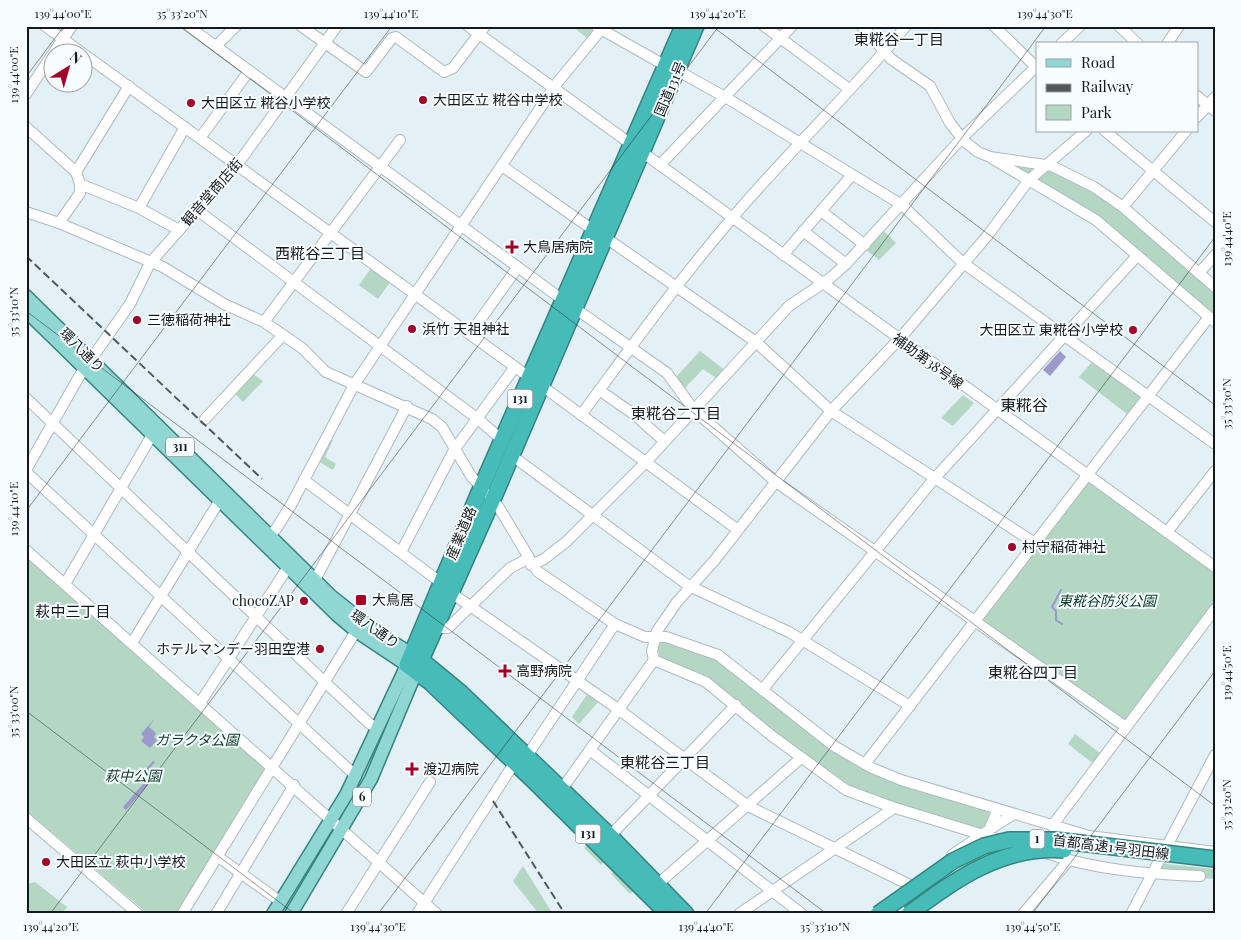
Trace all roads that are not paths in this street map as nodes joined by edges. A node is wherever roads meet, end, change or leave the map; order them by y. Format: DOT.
graph roads {
  1 [pos="45,26"];
  2 [pos="72,26"];
  3 [pos="188,26"];
  4 [pos="236,26"];
  5 [pos="301,26"];
  6 [pos="337,26"];
  7 [pos="468,26"];
  8 [pos="683,26"];
  9 [pos="696,26"];
  10 [pos="764,26"];
  11 [pos="792,26"];
  12 [pos="862,26"];
  13 [pos="906,26"];
  14 [pos="994,26"];
  15 [pos="1080,26"];
  16 [pos="1119,26"];
  17 [pos="1179,26"];
  18 [pos="600,28"];
  19 [pos="482,30"];
  20 [pos="64,38"];
  21 [pos="781,39"];
  22 [pos="61,42"];
  23 [pos="1063,42"];
  24 [pos="1136,42"];
  25 [pos="1168,42"];
  26 [pos="325,43"];
  27 [pos="216,46"];
  28 [pos="885,52"];
  29 [pos="1036,66"];
  30 [pos="672,68"];
  31 [pos="1036,68"];
  32 [pos="42,70"];
  33 [pos="249,71"];
  34 [pos="129,86"];
  35 [pos="554,88"];
  36 [pos="849,89"];
  37 [pos="26,94"];
  38 [pos="725,97"];
  39 [pos="1198,97"];
  40 [pos="286,98"];
  41 [pos="1212,105"];
  42 [pos="1198,117"];
  43 [pos="26,126"];
  44 [pos="184,127"];
  45 [pos="1085,132"];
  46 [pos="1106,132"];
  47 [pos="1185,132"];
  48 [pos="200,138"];
  49 [pos="962,138"];
  50 [pos="400,140"];
  51 [pos="799,143"];
  52 [pos="637,148"];
  53 [pos="990,157"];
  54 [pos="237,165"];
  55 [pos="660,165"];
  56 [pos="1045,165"];
  57 [pos="502,166"];
  58 [pos="380,167"];
  59 [pos="1152,171"];
  60 [pos="76,172"];
  61 [pos="852,175"];
  62 [pos="1029,180"];
  63 [pos="80,184"];
  64 [pos="902,205"];
  65 [pos="1123,207"];
  66 [pos="139,208"];
  67 [pos="197,210"];
  68 [pos="821,211"];
  69 [pos="26,212"];
  70 [pos="732,218"];
  71 [pos="1215,222"];
  72 [pos="59,223"];
  73 [pos="461,226"];
  74 [pos="179,230"];
  75 [pos="803,231"];
  76 [pos="331,233"];
  77 [pos="600,234"];
  78 [pos="864,246"];
  79 [pos="783,255"];
  80 [pos="1215,255"];
  81 [pos="1137,256"];
  82 [pos="150,262"];
  83 [pos="963,263"];
  84 [pos="846,264"];
  85 [pos="518,267"];
  86 [pos="1199,273"];
  87 [pos="294,283"];
  88 [pos="822,284"];
  89 [pos="1215,287"];
  90 [pos="677,288"];
  91 [pos="415,294"];
  92 [pos="26,296"];
  93 [pos="569,304"];
  94 [pos="26,311"];
  95 [pos="1212,320"];
  96 [pos="264,322"];
  97 [pos="470,334"];
  98 [pos="282,335"];
  99 [pos="1065,336"];
  100 [pos="899,340"];
  101 [pos="756,342"];
  102 [pos="380,347"];
  103 [pos="631,348"];
  104 [pos="88,364"];
  105 [pos="515,367"];
  106 [pos="529,377"];
  107 [pos="354,385"];
  108 [pos="542,386"];
  109 [pos="599,390"];
  110 [pos="1149,396"];
  111 [pos="26,398"];
  112 [pos="407,406"];
  113 [pos="694,410"];
  114 [pos="997,410"];
  115 [pos="831,411"];
  116 [pos="581,415"];
  117 [pos="477,418"];
  118 [pos="205,419"];
  119 [pos="53,424"];
  120 [pos="152,435"];
  121 [pos="502,440"];
  122 [pos="664,441"];
  123 [pos="1215,444"];
  124 [pos="454,450"];
  125 [pos="512,455"];
  126 [pos="646,462"];
  127 [pos="26,471"];
  128 [pos="1215,471"];
  129 [pos="1088,476"];
  130 [pos="934,479"];
  131 [pos="304,480"];
  132 [pos="776,482"];
  133 [pos="482,487"];
  134 [pos="121,488"];
  135 [pos="220,500"];
  136 [pos="493,500"];
  137 [pos="350,514"];
  138 [pos="592,516"];
  139 [pos="738,530"];
  140 [pos="1167,532"];
  141 [pos="94,535"];
  142 [pos="267,539"];
  143 [pos="1035,543"];
  144 [pos="26,550"];
  145 [pos="401,552"];
  146 [pos="875,552"];
  147 [pos="188,553"];
  148 [pos="529,562"];
  149 [pos="288,567"];
  150 [pos="1215,567"];
  151 [pos="315,580"];
  152 [pos="65,584"];
  153 [pos="689,586"];
  154 [pos="445,587"];
  155 [pos="162,596"];
  156 [pos="473,607"];
  157 [pos="1215,610"];
  158 [pos="255,616"];
  159 [pos="974,621"];
  160 [pos="614,624"];
  161 [pos="435,628"];
  162 [pos="356,631"];
  163 [pos="654,638"];
  164 [pos="803,640"];
  165 [pos="132,644"];
  166 [pos="228,658"];
  167 [pos="654,660"];
  168 [pos="414,663"];
  169 [pos="577,680"];
  170 [pos="325,682"];
  171 [pos="763,689"];
  172 [pos="200,703"];
  173 [pos="736,705"];
  174 [pos="910,706"];
  175 [pos="618,709"];
  176 [pos="300,724"];
  177 [pos="1126,727"];
  178 [pos="378,728"];
  179 [pos="590,750"];
  180 [pos="1215,755"];
  181 [pos="801,758"];
  182 [pos="521,759"];
  183 [pos="684,759"];
  184 [pos="865,764"];
  185 [pos="273,768"];
  186 [pos="356,776"];
  187 [pos="430,782"];
  188 [pos="294,785"];
  189 [pos="562,790"];
  190 [pos="650,794"];
  191 [pos="748,806"];
  192 [pos="892,806"];
  193 [pos="998,809"];
  194 [pos="1014,814"];
  195 [pos="26,818"];
  196 [pos="332,819"];
  197 [pos="1052,826"];
  198 [pos="342,829"];
  199 [pos="986,832"];
  200 [pos="610,836"];
  201 [pos="708,841"];
  202 [pos="1007,842"];
  203 [pos="1029,845"];
  204 [pos="1166,847"];
  205 [pos="834,848"];
  206 [pos="1215,852"];
  207 [pos="217,856"];
  208 [pos="1215,859"];
  209 [pos="1068,861"];
  210 [pos="378,862"];
  211 [pos="1215,868"];
  212 [pos="241,873"];
  213 [pos="1150,874"];
  214 [pos="1200,876"];
  215 [pos="658,884"];
  216 [pos="772,890"];
  217 [pos="281,902"];
  218 [pos="425,902"];
  219 [pos="914,905"];
  220 [pos="1133,909"];
  221 [pos="292,913"];
  222 [pos="138,914"];
  223 [pos="182,914"];
  224 [pos="216,914"];
  225 [pos="273,914"];
  226 [pos="346,914"];
  227 [pos="417,914"];
  228 [pos="437,914"];
  229 [pos="668,914"];
  230 [pos="686,914"];
  231 [pos="739,914"];
  232 [pos="802,914"];
  233 [pos="870,914"];
  234 [pos="878,914"];
  235 [pos="889,914"];
  236 [pos="900,914"];
  237 [pos="1023,914"];
  1 -- 20 [label="street"];
  2 -- 20 [label="street"];
  3 -- 27 [label="street"];
  4 -- 27 [label="street"];
  5 -- 26 [label="street"];
  6 -- 26 [label="street, 観音堂商店街"];
  7 -- 19 [label="street, 補助第38号線"];
  8 -- 30 [label="highway, 国道131号 / 131"];
  9 -- 30 [label="highway, 国道131号 / 131"];
  10 -- 21 [label="street"];
  11 -- 21 [label="street"];
  12 -- 28 [label="street"];
  13 -- 28 [label="street"];
  14 -- 29 [label="street"];
  15 -- 23 [label="street"];
  16 -- 24 [label="street"];
  17 -- 25 [label="street"];
  18 -- 30 [label="street"];
  18 -- 35 [label="street"];
  19 -- 26 [label="street"];
  19 -- 35 [label="street, 補助第38号線"];
  20 -- 22 [label="street"];
  20 -- 34 [label="street"];
  21 -- 36 [label="street"];
  21 -- 38 [label="street"];
  26 -- 40 [label="street, 観音堂商店街"];
  27 -- 33 [label="street"];
  28 -- 36 [label="street"];
  28 -- 49 [label="street"];
  30 -- 38 [label="street"];
  30 -- 52 [label="highway, 国道131号 / 131"];
  31 -- 49 [label="street"];
  32 -- 37 [label="street"];
  33 -- 40 [label="street"];
  33 -- 48 [label="street"];
  34 -- 44 [label="street"];
  34 -- 60 [label="street"];
  35 -- 52 [label="street, 補助第38号線"];
  35 -- 57 [label="street"];
  36 -- 51 [label="street"];
  38 -- 51 [label="street"];
  38 -- 55 [label="street"];
  39 -- 41 [label="street"];
  40 -- 54 [label="street, 観音堂商店街"];
  40 -- 58 [label="street"];
  41 -- 42 [label="street"];
  43 -- 60 [label="street"];
  44 -- 48 [label="street"];
  44 -- 66 [label="street"];
  45 -- 56 [label="street"];
  46 -- 59 [label="street"];
  47 -- 59 [label="street"];
  48 -- 54 [label="street"];
  49 -- 53 [label="street"];
  49 -- 64 [label="street"];
  50 -- 58 [label="street"];
  51 -- 61 [label="street"];
  51 -- 70 [label="street"];
  52 -- 55 [label="street, 補助第38号線"];
  52 -- 77 [label="highway, 産業道路 / 131"];
  53 -- 56 [label="street"];
  53 -- 62 [label="street"];
  54 -- 67 [label="street, 観音堂商店街"];
  54 -- 76 [label="street"];
  55 -- 70 [label="street, 補助第38号線"];
  56 -- 62 [label="street"];
  56 -- 65 [label="street"];
  57 -- 73 [label="street"];
  57 -- 77 [label="street"];
  58 -- 73 [label="street"];
  58 -- 76 [label="street"];
  59 -- 65 [label="street"];
  59 -- 71 [label="street"];
  60 -- 63 [label="street"];
  61 -- 64 [label="street"];
  61 -- 68 [label="street"];
  62 -- 81 [label="street"];
  62 -- 83 [label="street"];
  63 -- 66 [label="street"];
  63 -- 72 [label="street"];
  64 -- 78 [label="street"];
  64 -- 83 [label="street"];
  65 -- 86 [label="street"];
  66 -- 74 [label="street"];
  67 -- 74 [label="street, 観音堂商店街"];
  67 -- 87 [label="street"];
  68 -- 75 [label="street"];
  68 -- 78 [label="street"];
  69 -- 72 [label="street"];
  70 -- 79 [label="street, 補助第38号線"];
  70 -- 90 [label="street"];
  72 -- 82 [label="street"];
  73 -- 85 [label="street"];
  73 -- 91 [label="street"];
  74 -- 82 [label="street, 観音堂商店街"];
  75 -- 79 [label="street"];
  75 -- 84 [label="street"];
  76 -- 87 [label="street"];
  76 -- 91 [label="street"];
  77 -- 90 [label="street"];
  77 -- 93 [label="highway, 産業道路 / 131"];
  78 -- 84 [label="street"];
  79 -- 88 [label="street, 補助第38号線"];
  80 -- 86 [label="street"];
  81 -- 95 [label="street"];
  81 -- 99 [label="street"];
  82 -- 96 [label="street"];
  82 -- 104 [label="street, 観音堂商店街"];
  83 -- 99 [label="street"];
  83 -- 100 [label="street"];
  84 -- 88 [label="street"];
  85 -- 93 [label="street"];
  85 -- 97 [label="street"];
  86 -- 89 [label="street"];
  87 -- 96 [label="street"];
  87 -- 102 [label="street"];
  88 -- 100 [label="street, 補助第38号線"];
  88 -- 101 [label="street"];
  90 -- 101 [label="street"];
  90 -- 103 [label="street"];
  91 -- 97 [label="street"];
  91 -- 102 [label="street"];
  92 -- 104 [label="main road, 環八通り / 311"];
  93 -- 103 [label="street"];
  93 -- 106 [label="highway, 産業道路 / 131"];
  93 -- 108 [label="highway, 産業道路 / 131"];
  94 -- 104 [label="main road, 環八通り / 311"];
  95 -- 110 [label="street"];
  96 -- 98 [label="street"];
  97 -- 105 [label="street"];
  98 -- 107 [label="street"];
  98 -- 118 [label="street"];
  99 -- 110 [label="street"];
  99 -- 114 [label="street"];
  100 -- 114 [label="street, 補助第38号線"];
  100 -- 115 [label="street"];
  101 -- 113 [label="street"];
  101 -- 115 [label="street"];
  102 -- 107 [label="street"];
  102 -- 117 [label="street"];
  103 -- 109 [label="street"];
  103 -- 113 [label="street"];
  104 -- 119 [label="street, 観音堂商店街"];
  104 -- 120 [label="main road, 環八通り / 311"];
  104 -- 142 [label="main road, 環八通り / 311"];
  105 -- 106 [label="street"];
  105 -- 117 [label="street"];
  106 -- 121 [label="highway, 産業道路 / 131"];
  107 -- 112 [label="street"];
  107 -- 131 [label="street"];
  108 -- 116 [label="street"];
  108 -- 125 [label="highway, 産業道路 / 131"];
  109 -- 116 [label="street"];
  109 -- 122 [label="street"];
  110 -- 123 [label="street"];
  110 -- 129 [label="street"];
  111 -- 119 [label="street"];
  112 -- 124 [label="street"];
  112 -- 137 [label="street"];
  113 -- 122 [label="street"];
  113 -- 132 [label="street"];
  114 -- 129 [label="street, 補助第38号線"];
  114 -- 130 [label="street"];
  115 -- 130 [label="street"];
  115 -- 132 [label="street"];
  116 -- 126 [label="street"];
  117 -- 121 [label="street"];
  117 -- 124 [label="street"];
  119 -- 127 [label="street, 観音堂商店街"];
  119 -- 134 [label="street"];
  120 -- 134 [label="street"];
  120 -- 135 [label="main road, 環八通り / 311"];
  121 -- 133 [label="highway, 産業道路 / 131"];
  122 -- 126 [label="street"];
  124 -- 133 [label="street"];
  124 -- 145 [label="street"];
  125 -- 136 [label="highway, 産業道路 / 131"];
  125 -- 138 [label="street"];
  126 -- 138 [label="street"];
  126 -- 139 [label="street"];
  127 -- 141 [label="street"];
  128 -- 140 [label="street"];
  129 -- 140 [label="street, 補助第38号線"];
  129 -- 143 [label="street"];
  130 -- 143 [label="street"];
  130 -- 146 [label="street"];
  131 -- 137 [label="street"];
  131 -- 142 [label="street"];
  132 -- 139 [label="street"];
  132 -- 146 [label="street"];
  133 -- 136 [label="street"];
  133 -- 154 [label="highway, 産業道路 / 131"];
  134 -- 141 [label="street"];
  134 -- 147 [label="street"];
  135 -- 142 [label="main road, 環八通り / 311"];
  135 -- 147 [label="street"];
  136 -- 148 [label="street"];
  136 -- 154 [label="highway, 産業道路 / 131"];
  137 -- 145 [label="street"];
  137 -- 151 [label="street"];
  138 -- 148 [label="street"];
  138 -- 153 [label="street"];
  139 -- 153 [label="street"];
  140 -- 150 [label="street, 補助第38号線"];
  141 -- 152 [label="street"];
  141 -- 155 [label="street"];
  142 -- 149 [label="main road, 環八通り / 311"];
  142 -- 151 [label="main road, 環八通り / 311"];
  143 -- 159 [label="street"];
  144 -- 152 [label="street"];
  145 -- 154 [label="street"];
  146 -- 159 [label="street"];
  146 -- 164 [label="street"];
  147 -- 155 [label="street"];
  147 -- 158 [label="street"];
  148 -- 156 [label="street"];
  148 -- 160 [label="street"];
  149 -- 158 [label="street"];
  149 -- 162 [label="main road, 環八通り / 311"];
  151 -- 168 [label="main road, 環八通り / 311"];
  152 -- 165 [label="street"];
  153 -- 163 [label="street"];
  153 -- 164 [label="street"];
  154 -- 156 [label="street"];
  154 -- 161 [label="highway, 産業道路 / 131"];
  154 -- 168 [label="highway, 産業道路 / 131"];
  155 -- 165 [label="street"];
  155 -- 166 [label="street"];
  156 -- 161 [label="street"];
  156 -- 169 [label="street"];
  157 -- 177 [label="street"];
  158 -- 166 [label="street"];
  158 -- 170 [label="street"];
  159 -- 174 [label="street"];
  159 -- 177 [label="street"];
  160 -- 163 [label="street"];
  160 -- 169 [label="street"];
  161 -- 168 [label="highway, 産業道路 / 131"];
  162 -- 168 [label="main road, 環八通り / 311"];
  162 -- 170 [label="street"];
  163 -- 167 [label="street"];
  163 -- 171 [label="street"];
  164 -- 171 [label="street"];
  164 -- 174 [label="street"];
  165 -- 172 [label="street"];
  166 -- 172 [label="street"];
  166 -- 176 [label="street"];
  167 -- 173 [label="street"];
  167 -- 175 [label="street"];
  168 -- 178 [label="main road, 産業道路 / 6"];
  168 -- 182 [label="highway, 環八通り / 131"];
  168 -- 198 [label="main road, 産業道路 / 6"];
  169 -- 175 [label="street"];
  169 -- 182 [label="street"];
  170 -- 176 [label="street"];
  170 -- 178 [label="street"];
  171 -- 184 [label="street"];
  172 -- 185 [label="street"];
  173 -- 181 [label="street"];
  173 -- 183 [label="street"];
  174 -- 184 [label="street"];
  175 -- 179 [label="street"];
  175 -- 183 [label="street"];
  176 -- 185 [label="street"];
  176 -- 186 [label="street"];
  177 -- 197 [label="street"];
  178 -- 186 [label="main road, 産業道路 / 6"];
  179 -- 189 [label="street"];
  179 -- 190 [label="street"];
  180 -- 204 [label="street"];
  181 -- 191 [label="street"];
  181 -- 192 [label="street"];
  182 -- 189 [label="highway, 環八通り / 131"];
  182 -- 218 [label="street"];
  182 -- 229 [label="highway, 環八通り / 131"];
  183 -- 190 [label="street"];
  183 -- 191 [label="street"];
  184 -- 193 [label="street"];
  185 -- 188 [label="street"];
  185 -- 207 [label="street"];
  186 -- 196 [label="main road, 産業道路 / 6"];
  187 -- 210 [label="street"];
  188 -- 196 [label="street"];
  188 -- 212 [label="street"];
  189 -- 200 [label="highway, 環八通り / 131"];
  190 -- 200 [label="street"];
  190 -- 201 [label="street"];
  191 -- 201 [label="street"];
  191 -- 205 [label="street"];
  192 -- 199 [label="street"];
  192 -- 205 [label="street"];
  193 -- 194 [label="street"];
  193 -- 199 [label="street"];
  194 -- 197 [label="street"];
  194 -- 199 [label="street"];
  195 -- 222 [label="street"];
  196 -- 198 [label="street"];
  196 -- 217 [label="main road, 産業道路 / 6"];
  197 -- 204 [label="street"];
  198 -- 210 [label="street"];
  198 -- 221 [label="main road, 産業道路 / 6"];
  199 -- 202 [label="street"];
  199 -- 219 [label="street"];
  200 -- 215 [label="highway, 環八通り / 131"];
  201 -- 215 [label="street"];
  201 -- 216 [label="street"];
  202 -- 209 [label="street"];
  202 -- 219 [label="street"];
  203 -- 208 [label="highway, 首都高速1号羽田線 / 1, bridge"];
  203 -- 211 [label="highway, 首都高速1号羽田線 / 1, bridge"];
  203 -- 219 [label="highway, bridge"];
  203 -- 234 [label="highway, 首都高速1号羽田線 / 1, bridge"];
  204 -- 206 [label="street"];
  204 -- 213 [label="street"];
  205 -- 216 [label="street"];
  205 -- 219 [label="street"];
  207 -- 212 [label="street"];
  207 -- 223 [label="street"];
  209 -- 213 [label="street"];
  209 -- 237 [label="street"];
  210 -- 218 [label="street"];
  210 -- 226 [label="street"];
  212 -- 217 [label="street"];
  212 -- 224 [label="street"];
  213 -- 214 [label="street"];
  213 -- 220 [label="street"];
  215 -- 230 [label="highway, 環八通り / 131"];
  216 -- 231 [label="street"];
  216 -- 232 [label="street"];
  217 -- 225 [label="main road, 産業道路 / 6"];
  218 -- 227 [label="street"];
  218 -- 228 [label="street"];
  219 -- 233 [label="street"];
  219 -- 235 [label="highway"];
  219 -- 236 [label="highway"];
}
